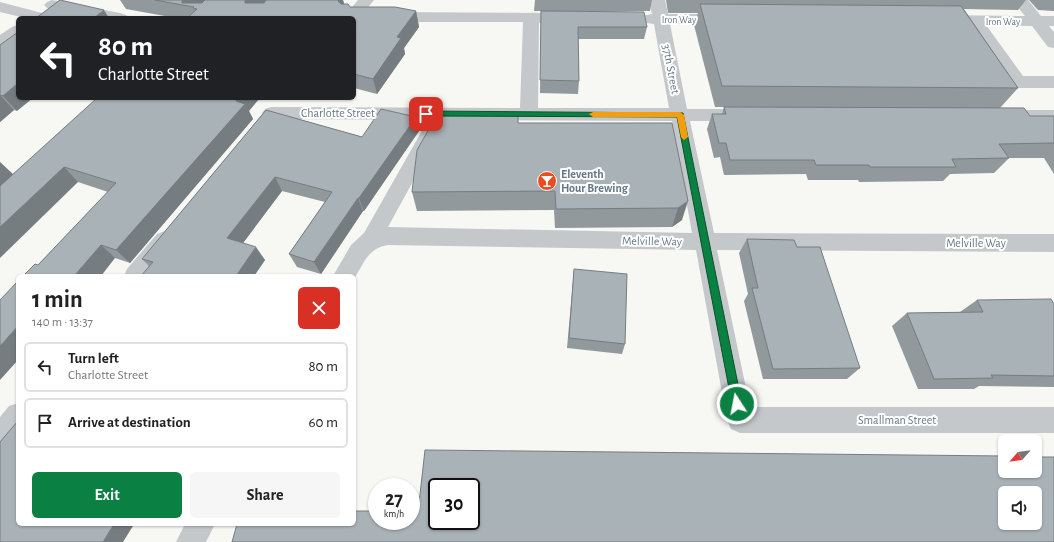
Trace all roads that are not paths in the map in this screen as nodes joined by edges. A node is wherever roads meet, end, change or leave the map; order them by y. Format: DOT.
graph roads {
  1 [pos="366,0"];
  2 [pos="657,0"];
  3 [pos="1020,0"];
  4 [pos="55,2"];
  5 [pos="0,8"];
  6 [pos="31,16"];
  7 [pos="36,16"];
  8 [pos="112,16"];
  9 [pos="352,16"];
  10 [pos="356,17"];
  11 [pos="531,18"];
  12 [pos="583,18"];
  13 [pos="628,19"];
  14 [pos="661,19"];
  15 [pos="741,19"];
  16 [pos="928,20"];
  17 [pos="975,21"];
  18 [pos="1036,21"];
  19 [pos="1054,21"];
  20 [pos="16,32"];
  21 [pos="1054,43"];
  22 [pos="0,44"];
  23 [pos="1054,82"];
  24 [pos="281,100"];
  25 [pos="441,114"];
  26 [pos="529,114"];
  27 [pos="680,115"];
  28 [pos="761,115"];
  29 [pos="983,116"];
  30 [pos="1054,116"];
  31 [pos="175,228"];
  32 [pos="371,239"];
  33 [pos="705,242"];
  34 [pos="1054,243"];
  35 [pos="137,274"];
  36 [pos="345,274"];
  37 [pos="16,418"];
  38 [pos="740,420"];
  39 [pos="1054,420"];
  40 [pos="0,437"];
  41 [pos="200,526"];
  42 [pos="190,542"];
  1 -- 9 [label="street"];
  2 -- 14 [label="street, 37th Street"];
  3 -- 18 [label="street"];
  4 -- 7 [label="street"];
  4 -- 8 [label="street"];
  5 -- 6 [label="street"];
  10 -- 11 [label="street"];
  11 -- 12 [label="street"];
  11 -- 26 [label="street"];
  13 -- 14 [label="street, Iron Way"];
  14 -- 15 [label="street, Iron Way"];
  14 -- 27 [label="street, 37th Street"];
  16 -- 17 [label="street, Iron Way"];
  17 -- 18 [label="street, Iron Way"];
  17 -- 23 [label="street"];
  18 -- 19 [label="street, Iron Way"];
  18 -- 21 [label="street"];
  20 -- 22 [label="street"];
  24 -- 25 [label="street, Charlotte Street"];
  25 -- 26 [label="street, Charlotte Street"];
  25 -- 32 [label="street"];
  26 -- 27 [label="street, Charlotte Street"];
  27 -- 28 [label="street, Charlotte Street"];
  27 -- 33 [label="street, 37th Street"];
  29 -- 30 [label="street"];
  31 -- 35 [label="street"];
  32 -- 33 [label="street, Melville Way"];
  32 -- 36 [label="street"];
  33 -- 34 [label="street, Melville Way"];
  33 -- 38 [label="street, 37th Street"];
  37 -- 40 [label="street"];
  38 -- 39 [label="street, Smallman Street"];
  41 -- 42 [label="street"];
}
